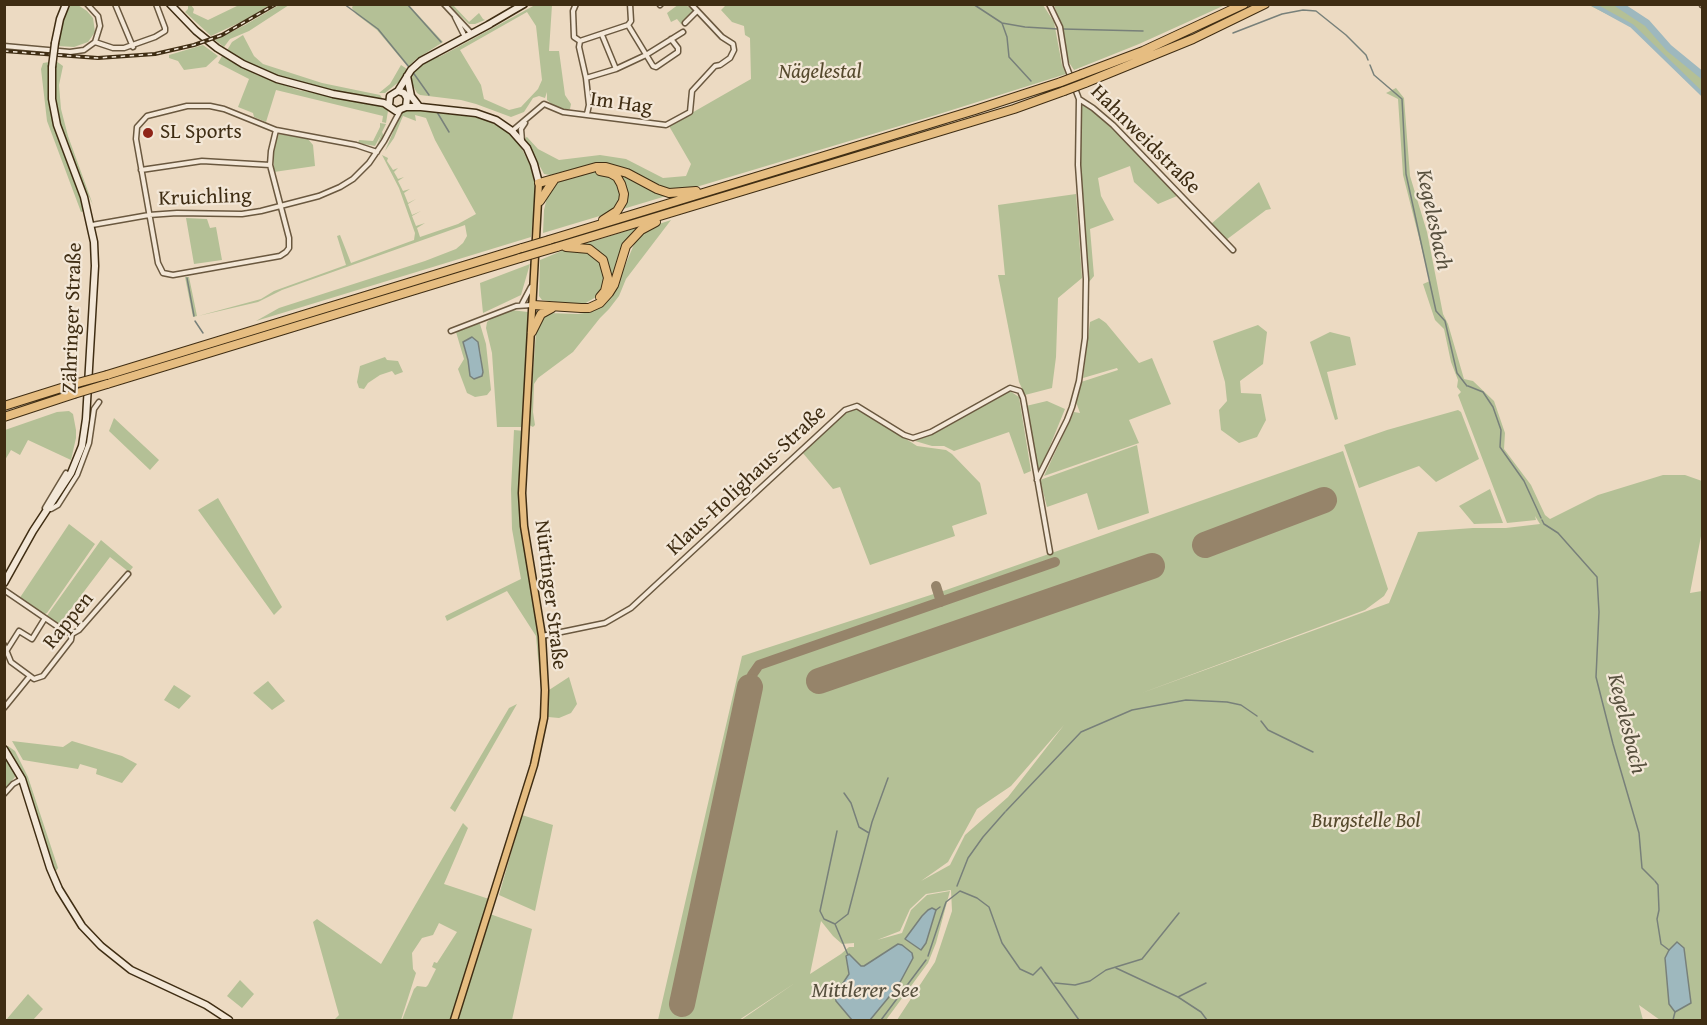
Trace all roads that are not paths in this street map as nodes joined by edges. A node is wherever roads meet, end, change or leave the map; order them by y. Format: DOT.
graph roads {
  1 [pos="66,4"];
  2 [pos="87,4"];
  3 [pos="116,4"];
  4 [pos="156,4"];
  5 [pos="170,4"];
  6 [pos="444,4"];
  7 [pos="525,4"];
  8 [pos="576,4"];
  9 [pos="630,4"];
  10 [pos="692,4"];
  11 [pos="1049,4"];
  12 [pos="1244,4"];
  13 [pos="1265,4"];
  14 [pos="697,11"];
  15 [pos="455,17"];
  16 [pos="685,23"];
  17 [pos="628,25"];
  18 [pos="682,32"];
  19 [pos="468,35"];
  20 [pos="602,35"];
  21 [pos="671,39"];
  22 [pos="580,41"];
  23 [pos="95,42"];
  24 [pos="4,46"];
  25 [pos="133,47"];
  26 [pos="646,55"];
  27 [pos="616,69"];
  28 [pos="407,76"];
  29 [pos="586,78"];
  30 [pos="401,92"];
  31 [pos="1079,99"];
  32 [pos="397,105"];
  33 [pos="422,107"];
  34 [pos="587,114"];
  35 [pos="526,119"];
  36 [pos="276,130"];
  37 [pos="512,131"];
  38 [pos="523,142"];
  39 [pos="377,153"];
  40 [pos="270,165"];
  41 [pos="141,170"];
  42 [pos="590,170"];
  43 [pos="554,180"];
  44 [pos="539,183"];
  45 [pos="703,193"];
  46 [pos="540,201"];
  47 [pos="279,207"];
  48 [pos="667,214"];
  49 [pos="149,215"];
  50 [pos="92,225"];
  51 [pos="592,226"];
  52 [pos="557,247"];
  53 [pos="1233,250"];
  54 [pos="534,277"];
  55 [pos="522,304"];
  56 [pos="533,305"];
  57 [pos="554,308"];
  58 [pos="581,308"];
  59 [pos="451,331"];
  60 [pos="532,332"];
  61 [pos="99,402"];
  62 [pos="4,406"];
  63 [pos="4,417"];
  64 [pos="66,473"];
  65 [pos="1036,481"];
  66 [pos="48,509"];
  67 [pos="1050,552"];
  68 [pos="128,574"];
  69 [pos="4,583"];
  70 [pos="4,590"];
  71 [pos="45,618"];
  72 [pos="72,634"];
  73 [pos="542,636"];
  74 [pos="5,647"];
  75 [pos="9,657"];
  76 [pos="4,663"];
  77 [pos="30,675"];
  78 [pos="4,708"];
  79 [pos="4,749"];
  80 [pos="22,779"];
  81 [pos="4,794"];
  82 [pos="230,1020"];
  83 [pos="454,1020"];
  1 -- 50 [label="street, Zähringer Straße, bridge"];
  2 -- 23 [label="street"];
  3 -- 25 [label="street"];
  4 -- 25 [label="street"];
  5 -- 32 [label="street, Nürtinger Straße"];
  6 -- 15 [label="street"];
  7 -- 19 [label="street"];
  8 -- 22 [label="street"];
  9 -- 17 [label="street"];
  10 -- 14 [label="street"];
  11 -- 31 [label="street, Hahnweidstraße"];
  12 -- 45 [label="highway, bridge"];
  13 -- 48 [label="highway, bridge"];
  14 -- 16 [label="street"];
  14 -- 34 [label="street, Im Hag"];
  15 -- 19 [label="street"];
  15 -- 19 [label="street"];
  17 -- 20 [label="street"];
  17 -- 26 [label="street"];
  18 -- 21 [label="street"];
  19 -- 28 [label="street"];
  20 -- 22 [label="street"];
  20 -- 27 [label="street"];
  21 -- 26 [label="street"];
  21 -- 26 [label="street"];
  22 -- 29 [label="street"];
  23 -- 24 [label="street"];
  23 -- 25 [label="street"];
  26 -- 27 [label="street"];
  27 -- 29 [label="street"];
  28 -- 30 [label="street"];
  28 -- 33 [label="street"];
  29 -- 34 [label="street"];
  30 -- 32 [label="street"];
  30 -- 32 [label="street"];
  31 -- 53 [label="street, Hahnweidstraße"];
  31 -- 65 [label="street"];
  32 -- 33 [label="street, Nürtinger Straße"];
  32 -- 39 [label="street, Kruichling"];
  33 -- 37 [label="street, Nürtinger Straße"];
  34 -- 35 [label="street, Im Hag"];
  35 -- 37 [label="street"];
  35 -- 38 [label="street"];
  36 -- 39 [label="street"];
  36 -- 40 [label="street"];
  36 -- 41 [label="street"];
  37 -- 38 [label="street, Nürtinger Straße"];
  38 -- 44 [label="street, Nürtinger Straße"];
  39 -- 47 [label="street, Kruichling"];
  40 -- 41 [label="street"];
  40 -- 47 [label="street"];
  41 -- 49 [label="street"];
  42 -- 43 [label="highway"];
  42 -- 45 [label="highway"];
  42 -- 51 [label="highway"];
  43 -- 44 [label="highway"];
  43 -- 46 [label="highway"];
  44 -- 46 [label="main road, Nürtinger Straße"];
  45 -- 51 [label="highway"];
  46 -- 54 [label="main road, Nürtinger Straße"];
  47 -- 49 [label="street, Kruichling"];
  47 -- 49 [label="street"];
  48 -- 52 [label="highway"];
  48 -- 58 [label="highway"];
  49 -- 50 [label="street, Kruichling"];
  50 -- 66 [label="street, Zähringer Straße"];
  51 -- 62 [label="highway, bridge"];
  52 -- 58 [label="highway"];
  52 -- 63 [label="highway, bridge"];
  54 -- 55 [label="street"];
  54 -- 56 [label="main road, Nürtinger Straße"];
  55 -- 56 [label="street"];
  55 -- 59 [label="street"];
  56 -- 57 [label="highway"];
  56 -- 60 [label="main road, Nürtinger Straße"];
  57 -- 58 [label="highway"];
  57 -- 60 [label="highway"];
  60 -- 73 [label="main road, Nürtinger Straße"];
  61 -- 66 [label="street"];
  64 -- 66 [label="street"];
  65 -- 67 [label="street, Klaus-Holighaus-Straße"];
  65 -- 73 [label="street, Klaus-Holighaus-Straße"];
  66 -- 69 [label="street, Zähringer Straße"];
  68 -- 72 [label="street, Rappen"];
  70 -- 71 [label="street"];
  71 -- 72 [label="street"];
  71 -- 74 [label="street"];
  72 -- 77 [label="street, Rappen"];
  73 -- 83 [label="main road, Nürtinger Straße"];
  74 -- 75 [label="street"];
  75 -- 76 [label="street"];
  75 -- 77 [label="street"];
  77 -- 78 [label="street"];
  79 -- 80 [label="street"];
  80 -- 81 [label="street"];
  80 -- 82 [label="street"];
}
